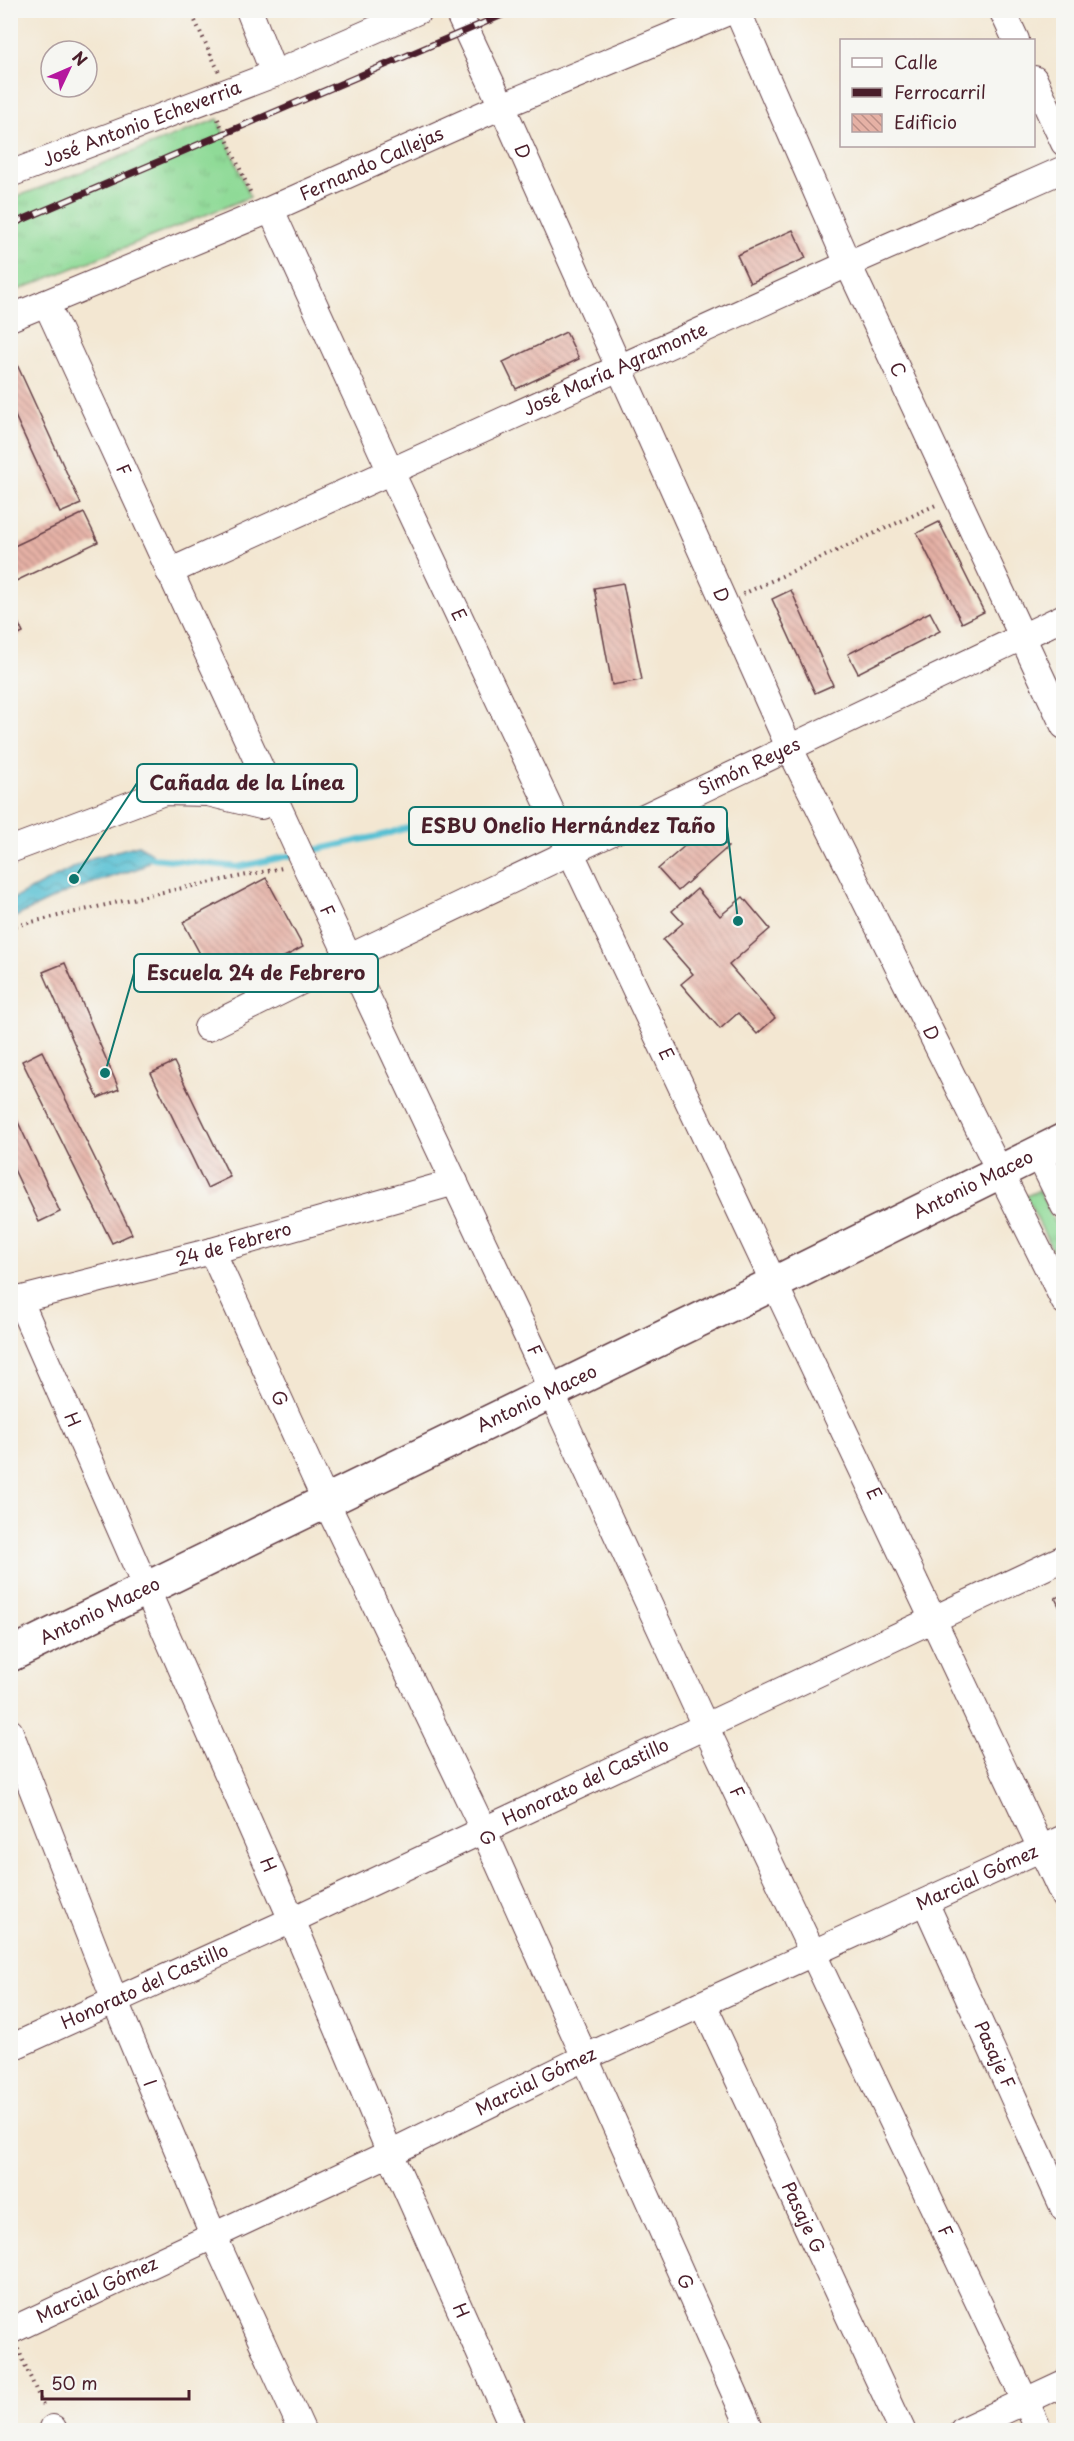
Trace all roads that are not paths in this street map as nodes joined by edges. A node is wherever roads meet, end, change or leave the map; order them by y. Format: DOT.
graph roads {
  1 [pos="249,10"];
  2 [pos="420,10"];
  3 [pos="457,10"];
  4 [pos="735,10"];
  5 [pos="1002,10"];
  6 [pos="1016,39"];
  7 [pos="274,74"];
  8 [pos="1035,81"];
  9 [pos="502,106"];
  10 [pos="1064,143"];
  11 [pos="1064,169"];
  12 [pos="10,174"];
  13 [pos="265,212"];
  14 [pos="848,264"];
  15 [pos="46,303"];
  16 [pos="10,318"];
  17 [pos="619,369"];
  18 [pos="391,472"];
  19 [pos="170,572"];
  20 [pos="1064,617"];
  21 [pos="1020,636"];
  22 [pos="1064,726"];
  23 [pos="789,747"];
  24 [pos="280,809"];
  25 [pos="10,850"];
  26 [pos="570,853"];
  27 [pos="350,957"];
  28 [pos="207,1028"];
  29 [pos="1051,1147"];
  30 [pos="999,1172"];
  31 [pos="455,1182"];
  32 [pos="1064,1206"];
  33 [pos="212,1251"];
  34 [pos="773,1284"];
  35 [pos="15,1301"];
  36 [pos="1064,1301"];
  37 [pos="551,1392"];
  38 [pos="326,1502"];
  39 [pos="1064,1558"];
  40 [pos="147,1588"];
  41 [pos="932,1620"];
  42 [pos="10,1655"];
  43 [pos="705,1726"];
  44 [pos="10,1732"];
  45 [pos="483,1829"];
  46 [pos="1052,1844"];
  47 [pos="1064,1897"];
  48 [pos="925,1902"];
  49 [pos="292,1920"];
  50 [pos="813,1952"];
  51 [pos="115,2001"];
  52 [pos="703,2004"];
  53 [pos="10,2048"];
  54 [pos="586,2058"];
  55 [pos="390,2153"];
  56 [pos="1064,2208"];
  57 [pos="214,2237"];
  58 [pos="11,2331"];
  59 [pos="1064,2383"];
  60 [pos="1025,2400"];
  61 [pos="302,2430"];
  62 [pos="514,2430"];
  63 [pos="751,2430"];
  64 [pos="902,2430"];
  65 [pos="963,2430"];
  66 [pos="1039,2430"];
  1 -- 7 [label="street"];
  2 -- 7 [label="street, José Antonio Echeverria"];
  3 -- 9 [label="street, D"];
  4 -- 9 [label="street, Fernando Callejas"];
  4 -- 14 [label="street, C"];
  5 -- 6 [label="street"];
  7 -- 12 [label="street, José Antonio Echeverria"];
  8 -- 10 [label="street"];
  9 -- 13 [label="street, Fernando Callejas"];
  9 -- 17 [label="street, D"];
  11 -- 14 [label="street, José María Agramonte"];
  13 -- 15 [label="street, Fernando Callejas"];
  13 -- 18 [label="street, E"];
  14 -- 17 [label="street, José María Agramonte"];
  14 -- 21 [label="street, C"];
  15 -- 16 [label="street, Fernando Callejas"];
  15 -- 19 [label="street, F"];
  17 -- 18 [label="street, José María Agramonte"];
  17 -- 23 [label="street, D"];
  18 -- 19 [label="street, José María Agramonte"];
  18 -- 26 [label="street, E"];
  19 -- 24 [label="street, F"];
  20 -- 21 [label="street, Simón Reyes"];
  21 -- 22 [label="street, C"];
  21 -- 23 [label="street, Simón Reyes"];
  23 -- 26 [label="street, Simón Reyes"];
  23 -- 30 [label="street, D"];
  24 -- 25 [label="street"];
  24 -- 27 [label="street, F"];
  26 -- 27 [label="street, Simón Reyes"];
  26 -- 34 [label="street, E"];
  27 -- 28 [label="street, Simón Reyes"];
  27 -- 31 [label="street, F"];
  29 -- 30 [label="main road, Antonio Maceo"];
  29 -- 32 [label="street"];
  30 -- 34 [label="main road, Antonio Maceo"];
  30 -- 36 [label="street, D"];
  31 -- 33 [label="street, 24 de Febrero"];
  31 -- 37 [label="street, F"];
  33 -- 35 [label="street, 24 de Febrero"];
  33 -- 38 [label="street, G"];
  34 -- 37 [label="main road, Antonio Maceo"];
  34 -- 41 [label="street, E"];
  35 -- 40 [label="street, H"];
  37 -- 38 [label="main road, Antonio Maceo"];
  37 -- 43 [label="street, F"];
  38 -- 40 [label="main road, Antonio Maceo"];
  38 -- 45 [label="street, G"];
  39 -- 41 [label="street, Honorato del Castillo"];
  40 -- 42 [label="main road, Antonio Maceo"];
  40 -- 49 [label="street, H"];
  41 -- 43 [label="street, Honorato del Castillo"];
  41 -- 46 [label="street, E"];
  43 -- 45 [label="street, Honorato del Castillo"];
  43 -- 50 [label="street, F"];
  44 -- 51 [label="street, I"];
  45 -- 49 [label="street, Honorato del Castillo"];
  45 -- 54 [label="street, G"];
  46 -- 47 [label="street, E"];
  46 -- 48 [label="street, Marcial Gómez"];
  48 -- 50 [label="street, Marcial Gómez"];
  48 -- 56 [label="street, Pasaje F"];
  49 -- 51 [label="street, Honorato del Castillo"];
  49 -- 55 [label="street, H"];
  50 -- 52 [label="street, Marcial Gómez"];
  50 -- 60 [label="street, F"];
  51 -- 53 [label="street, Honorato del Castillo"];
  51 -- 57 [label="street, I"];
  52 -- 54 [label="street, Marcial Gómez"];
  52 -- 64 [label="street, Pasaje G"];
  54 -- 55 [label="street, Marcial Gómez"];
  54 -- 63 [label="street, G"];
  55 -- 57 [label="street, Marcial Gómez"];
  55 -- 62 [label="street, H"];
  57 -- 58 [label="street, Marcial Gómez"];
  57 -- 61 [label="street, I"];
  59 -- 60 [label="street"];
  60 -- 65 [label="street"];
  60 -- 66 [label="street, F"];
}
